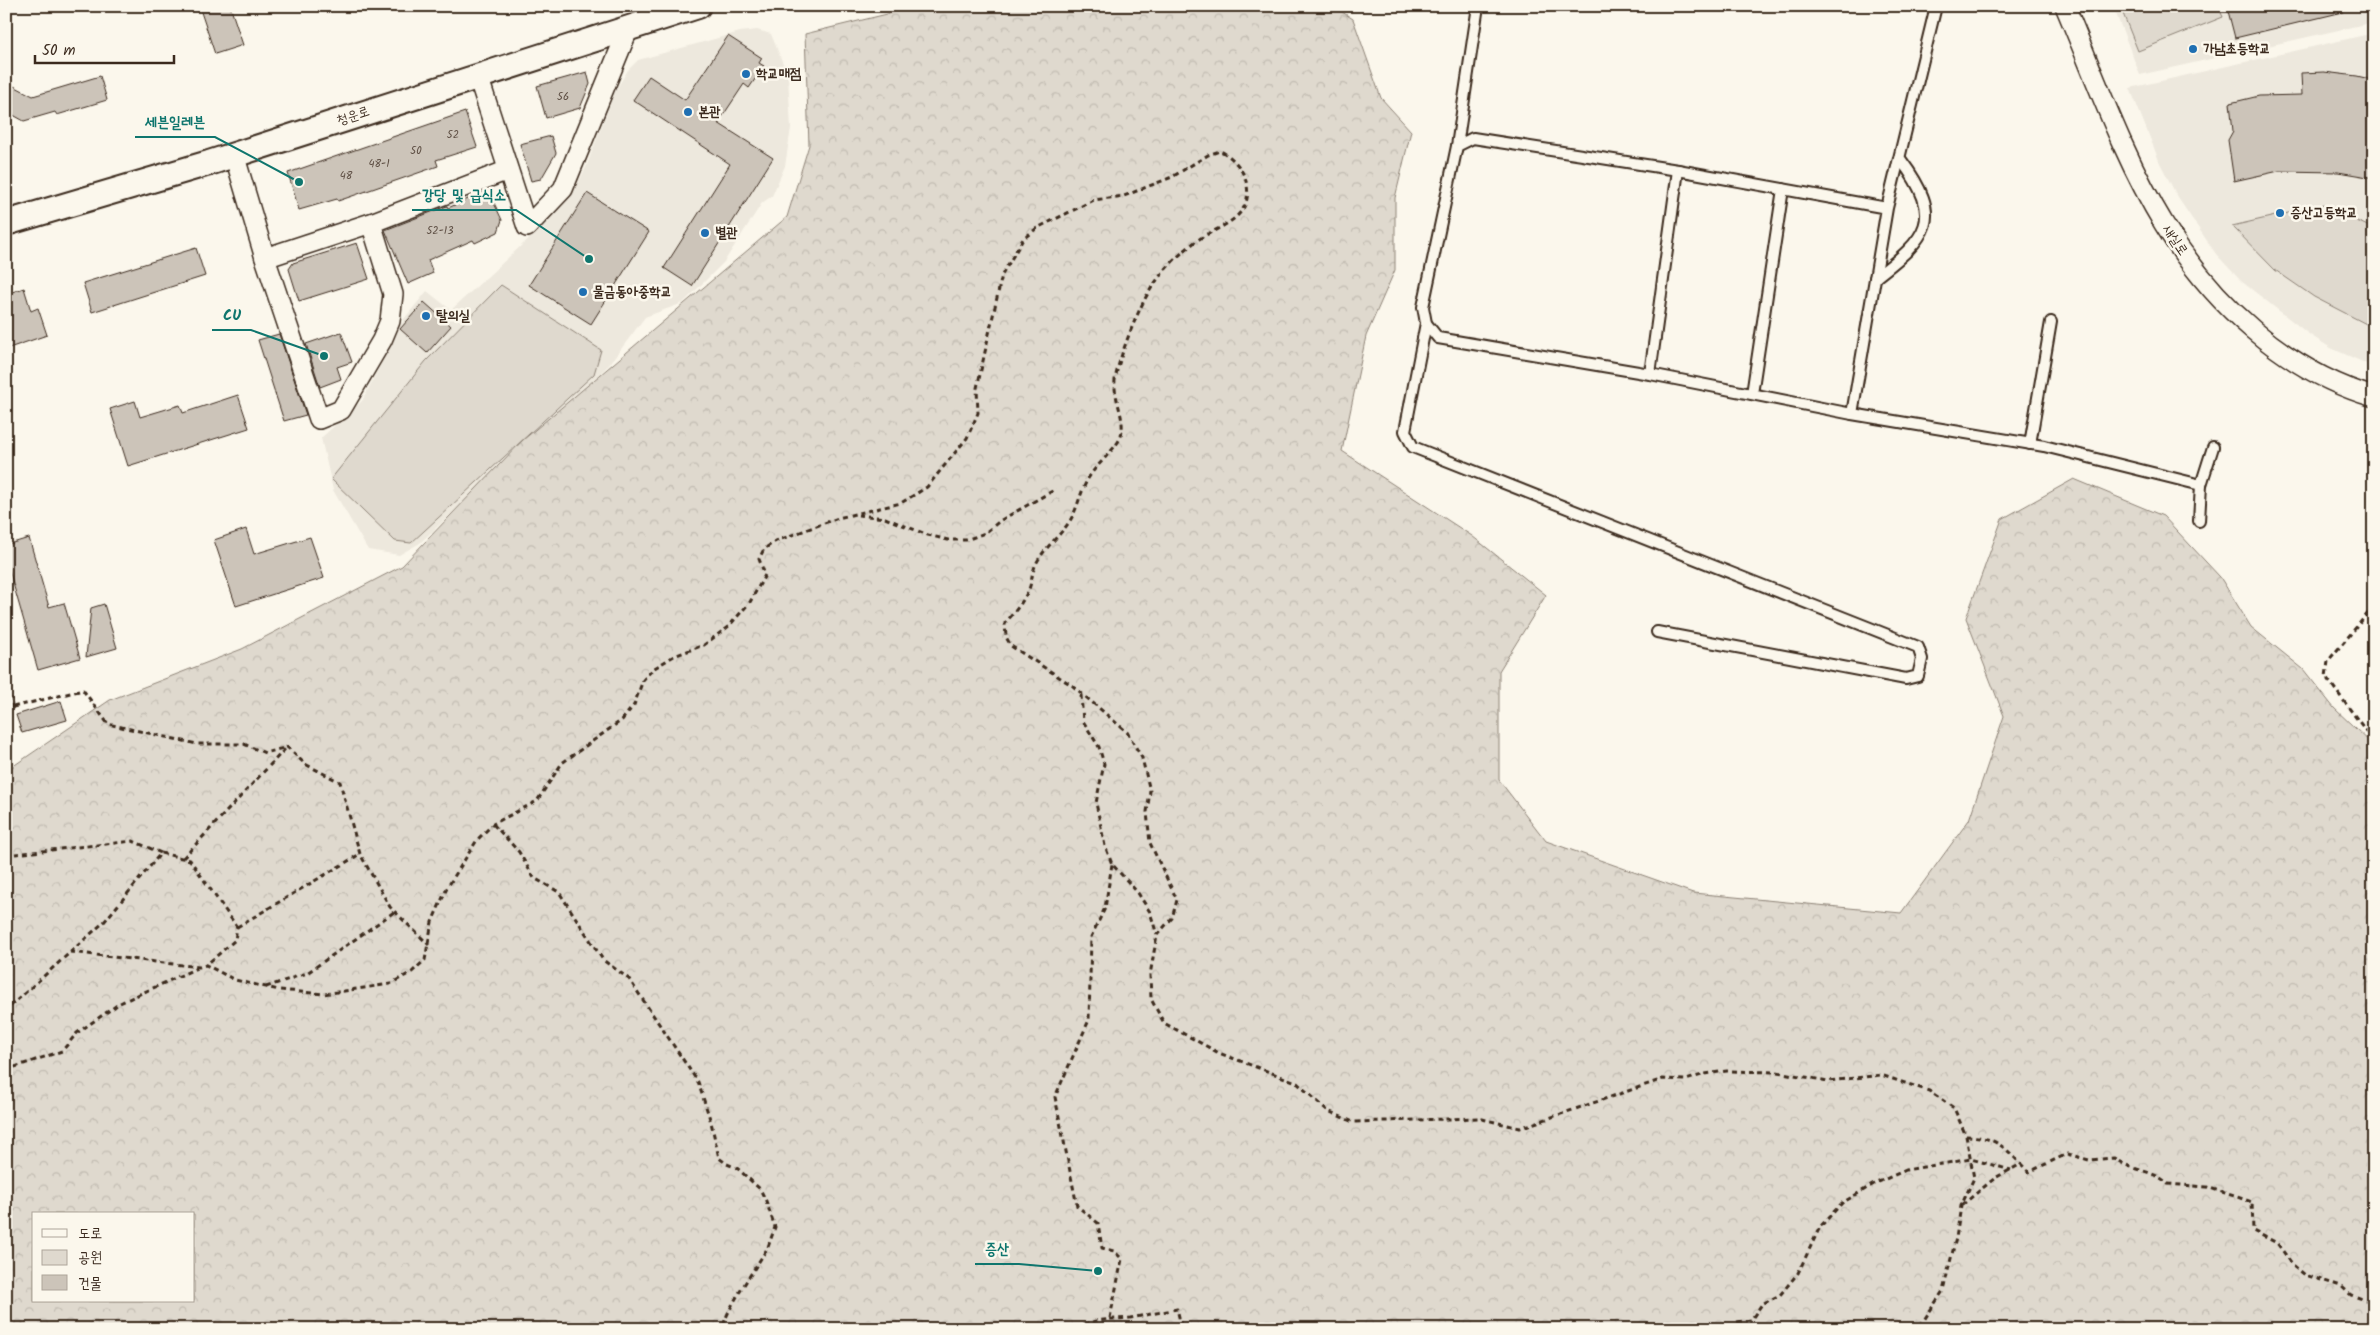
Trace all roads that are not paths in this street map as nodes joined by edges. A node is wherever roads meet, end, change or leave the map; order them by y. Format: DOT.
graph roads {
  1 [pos="698,6"];
  2 [pos="1478,6"];
  3 [pos="1936,6"];
  4 [pos="2065,6"];
  5 [pos="628,30"];
  6 [pos="478,76"];
  7 [pos="1457,146"];
  8 [pos="234,154"];
  9 [pos="1901,160"];
  10 [pos="508,170"];
  11 [pos="1678,170"];
  12 [pos="1783,189"];
  13 [pos="1887,208"];
  14 [pos="6,223"];
  15 [pos="371,223"];
  16 [pos="265,258"];
  17 [pos="1875,278"];
  18 [pos="2051,322"];
  19 [pos="1426,323"];
  20 [pos="1650,374"];
  21 [pos="1752,394"];
  22 [pos="2374,397"];
  23 [pos="1852,414"];
  24 [pos="2030,444"];
  25 [pos="2213,447"];
  26 [pos="2201,485"];
  27 [pos="2199,521"];
  28 [pos="1658,632"];
  1 -- 5 [label="street, 청운로"];
  2 -- 7 [label="lane"];
  3 -- 9 [label="lane"];
  4 -- 22 [label="street, 새실로"];
  5 -- 6 [label="street, 청운로"];
  5 -- 10 [label="street"];
  6 -- 8 [label="street, 청운로"];
  6 -- 10 [label="street"];
  7 -- 11 [label="lane"];
  7 -- 19 [label="lane"];
  8 -- 14 [label="street, 청운로"];
  8 -- 16 [label="street"];
  9 -- 13 [label="lane"];
  9 -- 17 [label="lane"];
  10 -- 15 [label="street"];
  11 -- 12 [label="lane"];
  11 -- 20 [label="lane"];
  12 -- 13 [label="lane"];
  12 -- 21 [label="lane"];
  13 -- 17 [label="lane"];
  15 -- 16 [label="street"];
  15 -- 16 [label="street"];
  17 -- 23 [label="lane"];
  18 -- 24 [label="lane"];
  19 -- 20 [label="lane"];
  19 -- 28 [label="lane"];
  20 -- 21 [label="lane"];
  21 -- 23 [label="lane"];
  23 -- 24 [label="lane"];
  24 -- 26 [label="lane"];
  25 -- 26 [label="lane"];
  26 -- 27 [label="lane"];
}
